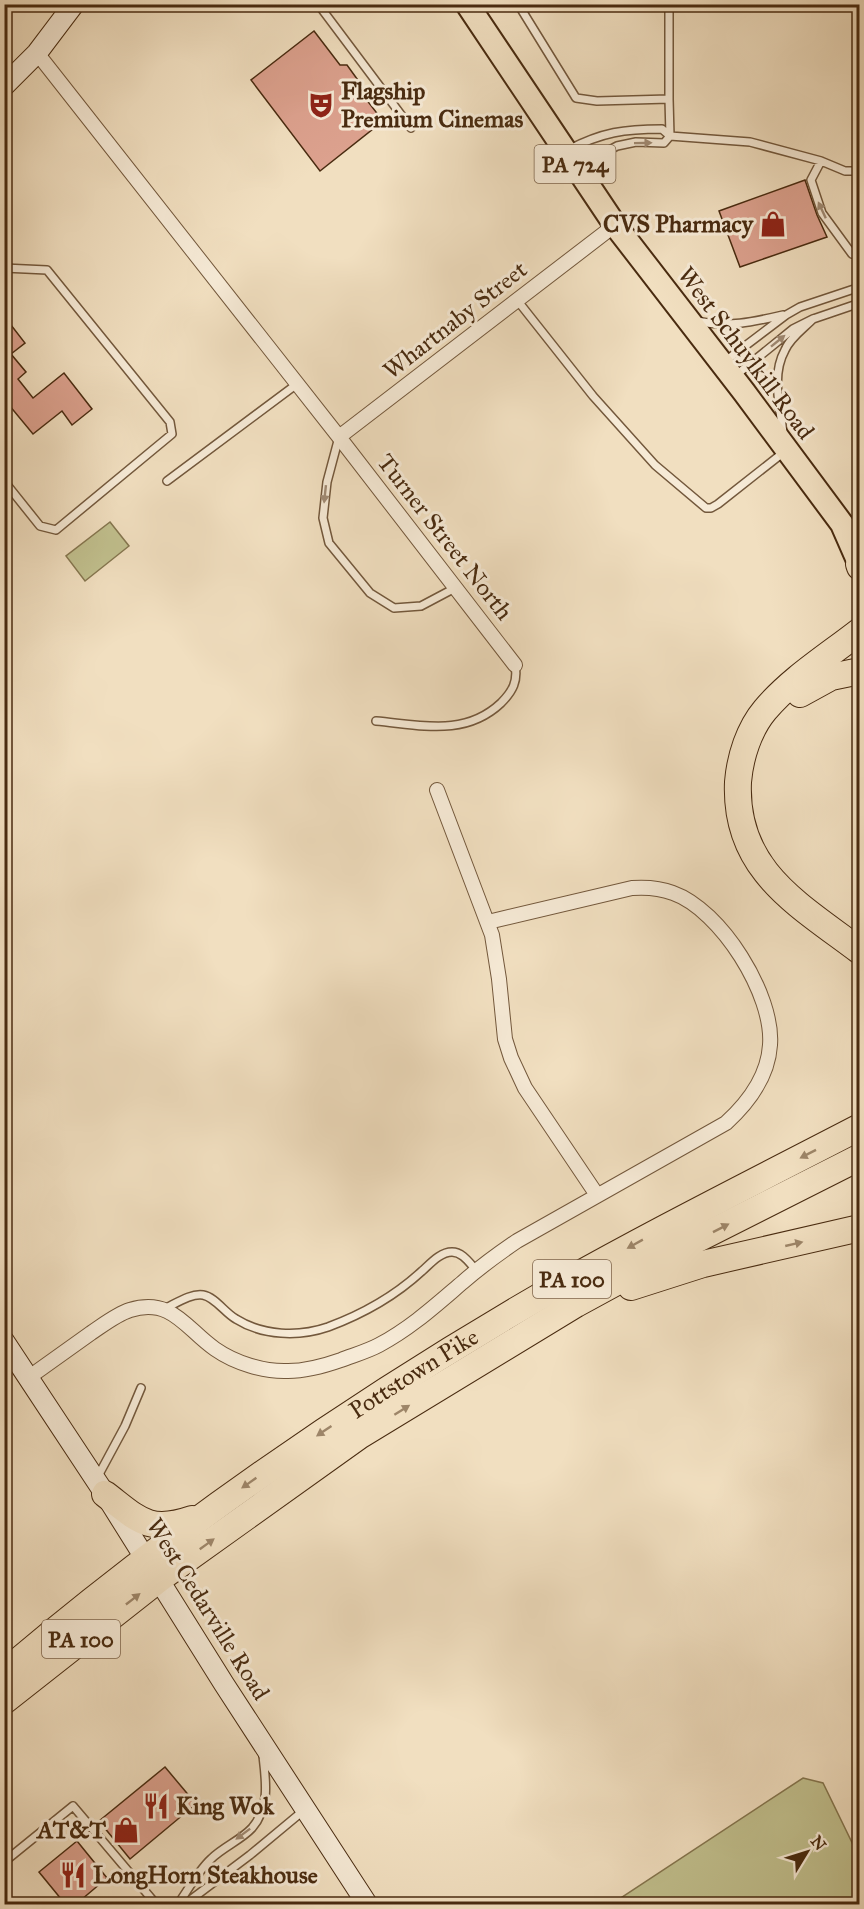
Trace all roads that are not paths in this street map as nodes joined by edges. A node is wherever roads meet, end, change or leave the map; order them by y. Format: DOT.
graph roads {
  1 [pos="74,4"];
  2 [pos="318,4"];
  3 [pos="467,4"];
  4 [pos="518,4"];
  5 [pos="669,4"];
  6 [pos="37,53"];
  7 [pos="860,61"];
  8 [pos="860,74"];
  9 [pos="4,86"];
  10 [pos="669,99"];
  11 [pos="411,128"];
  12 [pos="670,136"];
  13 [pos="572,159"];
  14 [pos="821,161"];
  15 [pos="860,171"];
  16 [pos="615,225"];
  17 [pos="852,254"];
  18 [pos="4,268"];
  19 [pos="860,287"];
  20 [pos="517,300"];
  21 [pos="860,303"];
  22 [pos="788,314"];
  23 [pos="813,319"];
  24 [pos="689,320"];
  25 [pos="727,370"];
  26 [pos="297,384"];
  27 [pos="339,437"];
  28 [pos="786,450"];
  29 [pos="4,481"];
  30 [pos="167,481"];
  31 [pos="851,531"];
  32 [pos="859,565"];
  33 [pos="457,587"];
  34 [pos="860,612"];
  35 [pos="854,636"];
  36 [pos="515,665"];
  37 [pos="860,671"];
  38 [pos="376,721"];
  39 [pos="437,790"];
  40 [pos="488,922"];
  41 [pos="860,937"];
  42 [pos="860,951"];
  43 [pos="860,1127"];
  44 [pos="860,1157"];
  45 [pos="597,1196"];
  46 [pos="860,1228"];
  47 [pos="477,1271"];
  48 [pos="576,1304"];
  49 [pos="164,1308"];
  50 [pos="4,1341"];
  51 [pos="28,1377"];
  52 [pos="141,1388"];
  53 [pos="100,1487"];
  54 [pos="204,1515"];
  55 [pos="152,1568"];
  56 [pos="4,1673"];
  57 [pos="4,1701"];
  58 [pos="261,1742"];
  59 [pos="305,1809"];
  60 [pos="4,1862"];
  61 [pos="156,1905"];
  62 [pos="178,1905"];
  63 [pos="185,1905"];
  64 [pos="367,1905"];
  1 -- 6 [label="street"];
  2 -- 11 [label="lane"];
  3 -- 13 [label="main road, West Schuylkill Road / PA 724"];
  4 -- 10 [label="lane"];
  5 -- 10 [label="lane"];
  6 -- 9 [label="street"];
  6 -- 26 [label="street"];
  7 -- 8 [label="lane"];
  10 -- 12 [label="lane"];
  13 -- 12 [label="lane, one-way"];
  12 -- 13 [label="lane"];
  12 -- 14 [label="lane"];
  13 -- 16 [label="main road, West Schuylkill Road / PA 724"];
  14 -- 15 [label="lane"];
  17 -- 14 [label="lane, one-way"];
  16 -- 20 [label="street, Whartnaby Street"];
  16 -- 24 [label="main road, West Schuylkill Road / PA 724"];
  18 -- 29 [label="lane"];
  19 -- 22 [label="lane"];
  20 -- 27 [label="street, Whartnaby Street"];
  20 -- 28 [label="lane"];
  21 -- 23 [label="lane"];
  22 -- 24 [label="lane"];
  22 -- 25 [label="lane"];
  25 -- 23 [label="lane, one-way"];
  23 -- 28 [label="lane"];
  24 -- 25 [label="main road, West Schuylkill Road / PA 724"];
  25 -- 28 [label="main road, West Schuylkill Road / PA 724"];
  26 -- 27 [label="street"];
  26 -- 30 [label="lane"];
  27 -- 33 [label="street, Turner Street North"];
  27 -- 33 [label="lane, one-way"];
  28 -- 31 [label="main road, West Schuylkill Road / PA 724"];
  31 -- 32 [label="main road, West Schuylkill Road / PA 724"];
  33 -- 36 [label="street, Turner Street North"];
  34 -- 35 [label="highway"];
  35 -- 42 [label="highway"];
  36 -- 38 [label="lane"];
  37 -- 41 [label="highway"];
  39 -- 40 [label="street"];
  40 -- 45 [label="street"];
  40 -- 45 [label="street"];
  43 -- 54 [label="highway, Pottstown Pike / PA 100, one-way"];
  48 -- 44 [label="highway, Pottstown Pike / PA 100, one-way"];
  45 -- 47 [label="street"];
  48 -- 46 [label="highway, one-way"];
  47 -- 49 [label="lane"];
  47 -- 49 [label="street"];
  55 -- 48 [label="highway, Pottstown Pike / PA 100, one-way"];
  49 -- 51 [label="street"];
  50 -- 51 [label="street, West Cedarville Road"];
  51 -- 53 [label="street, West Cedarville Road"];
  52 -- 53 [label="lane"];
  53 -- 54 [label="highway"];
  53 -- 55 [label="street, West Cedarville Road"];
  54 -- 55 [label="highway, Pottstown Pike / PA 100"];
  55 -- 56 [label="highway, Pottstown Pike / PA 100"];
  57 -- 55 [label="highway, Pottstown Pike / PA 100, one-way"];
  55 -- 58 [label="street, West Cedarville Road"];
  58 -- 59 [label="street, West Cedarville Road"];
  58 -- 62 [label="lane, one-way"];
  59 -- 63 [label="lane"];
  59 -- 64 [label="street, West Cedarville Road"];
  60 -- 61 [label="lane"];
}
